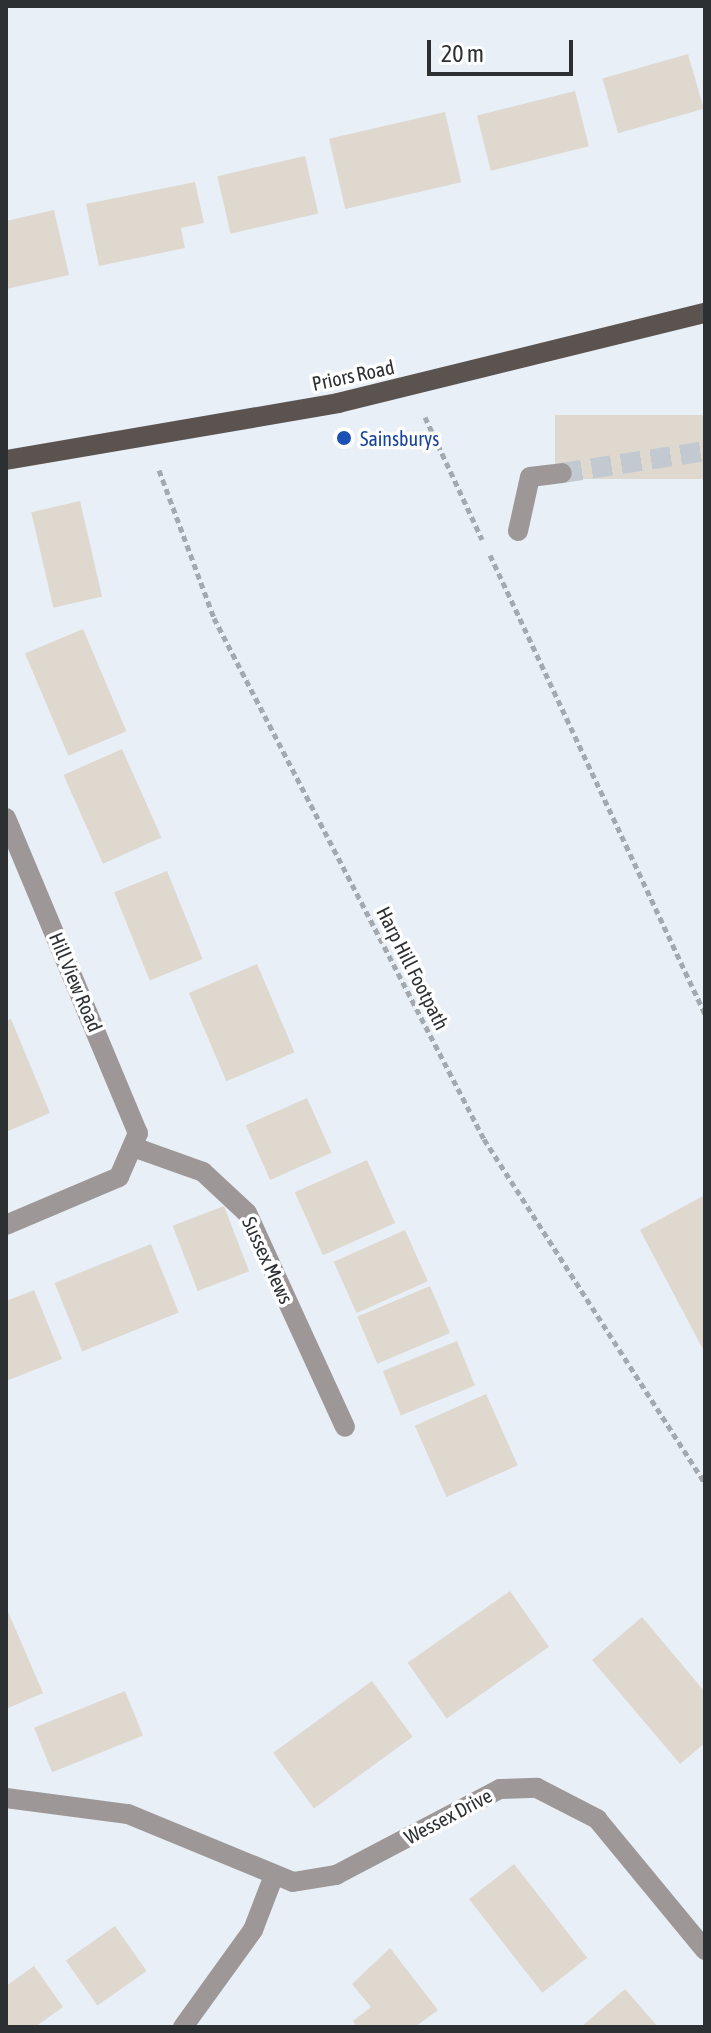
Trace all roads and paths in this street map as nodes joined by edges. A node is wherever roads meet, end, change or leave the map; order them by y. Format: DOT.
graph roads {
  1 [pos="705,313"];
  2 [pos="411,387"];
  3 [pos="151,438"];
  4 [pos="6,460"];
  5 [pos="562,473"];
  6 [pos="518,531"];
  7 [pos="6,818"];
  8 [pos="705,1014"];
  9 [pos="136,1148"];
  10 [pos="6,1225"];
  11 [pos="345,1427"];
  12 [pos="705,1483"];
  13 [pos="6,1798"];
  14 [pos="273,1878"];
  15 [pos="705,1950"];
  16 [pos="183,2027"];
  1 -- 2 [label="main road, Priors Road"];
  2 -- 3 [label="main road, Priors Road"];
  2 -- 8 [label="path"];
  3 -- 4 [label="main road, Priors Road"];
  3 -- 12 [label="path, Harp Hill Footpath"];
  5 -- 6 [label="street"];
  7 -- 9 [label="street, Hill View Road"];
  9 -- 10 [label="street"];
  9 -- 11 [label="street, Sussex Mews"];
  13 -- 14 [label="street, Wessex Drive"];
  14 -- 15 [label="street, Wessex Drive"];
  14 -- 16 [label="street"];
}
